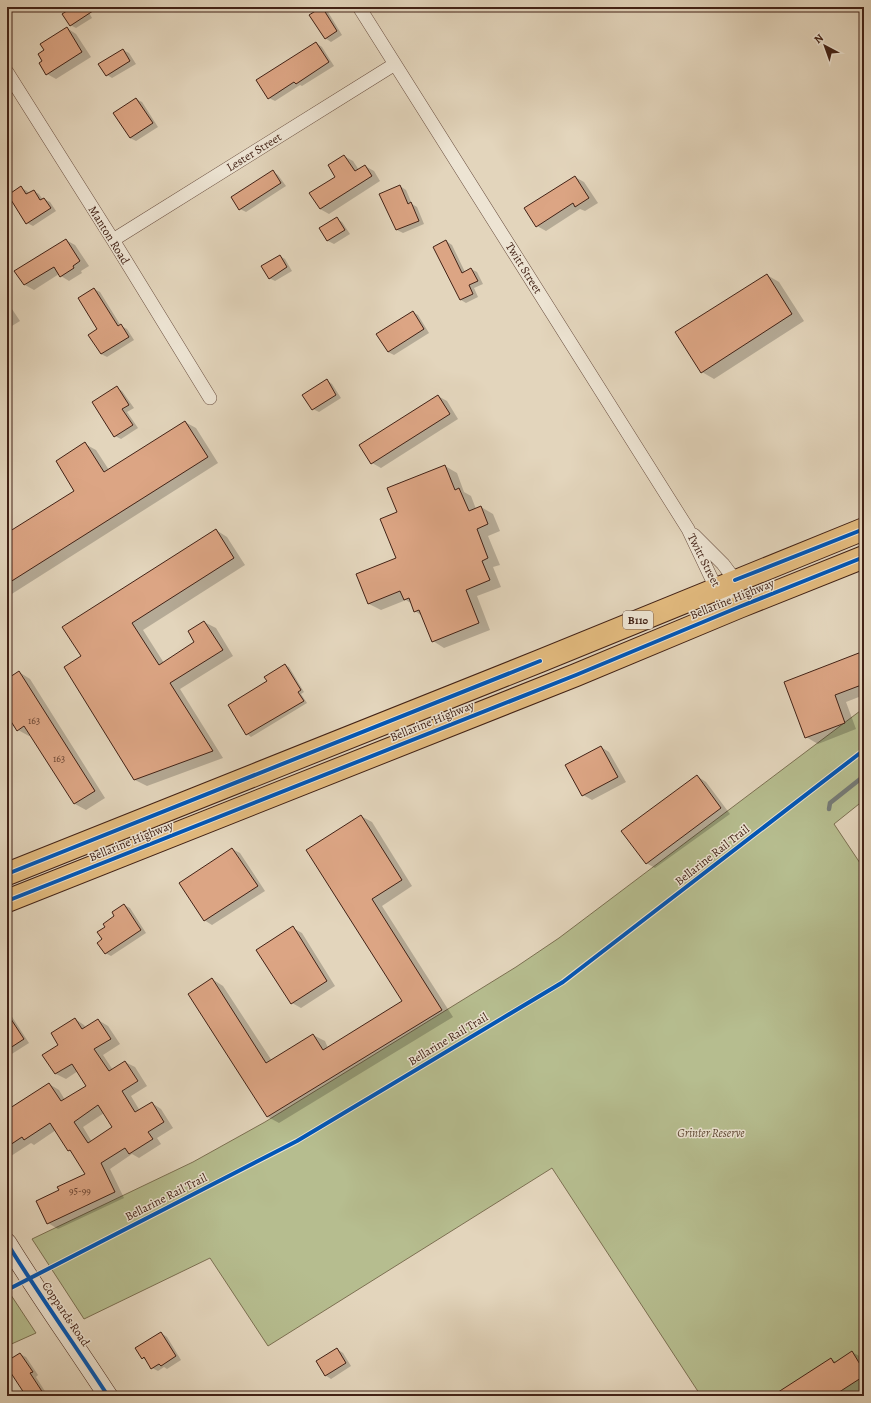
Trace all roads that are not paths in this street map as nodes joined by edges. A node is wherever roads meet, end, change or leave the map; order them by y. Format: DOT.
graph roads {
  1 [pos="359,7"];
  2 [pos="395,64"];
  3 [pos="7,72"];
  4 [pos="113,240"];
  5 [pos="210,398"];
  6 [pos="688,529"];
  7 [pos="864,529"];
  8 [pos="864,557"];
  9 [pos="725,584"];
  10 [pos="738,607"];
  11 [pos="7,874"];
  12 [pos="7,901"];
  13 [pos="7,1243"];
  14 [pos="108,1396"];
  1 -- 2 [label="street, Twitt Street"];
  2 -- 4 [label="street, Lester Street"];
  2 -- 6 [label="street, Twitt Street"];
  3 -- 4 [label="street, Manton Road"];
  4 -- 5 [label="street, Manton Road"];
  6 -- 9 [label="street, Twitt Street"];
  6 -- 9 [label="street, Twitt Street"];
  7 -- 9 [label="highway, Bellarine Highway / B110"];
  8 -- 10 [label="highway, Bellarine Highway / B110"];
  9 -- 10 [label="street, Twitt Street"];
  9 -- 10 [label="street, Twitt Street"];
  9 -- 11 [label="highway, Bellarine Highway / B110"];
  10 -- 12 [label="highway, Bellarine Highway / B110"];
  13 -- 14 [label="street, Coppards Road"];
}
